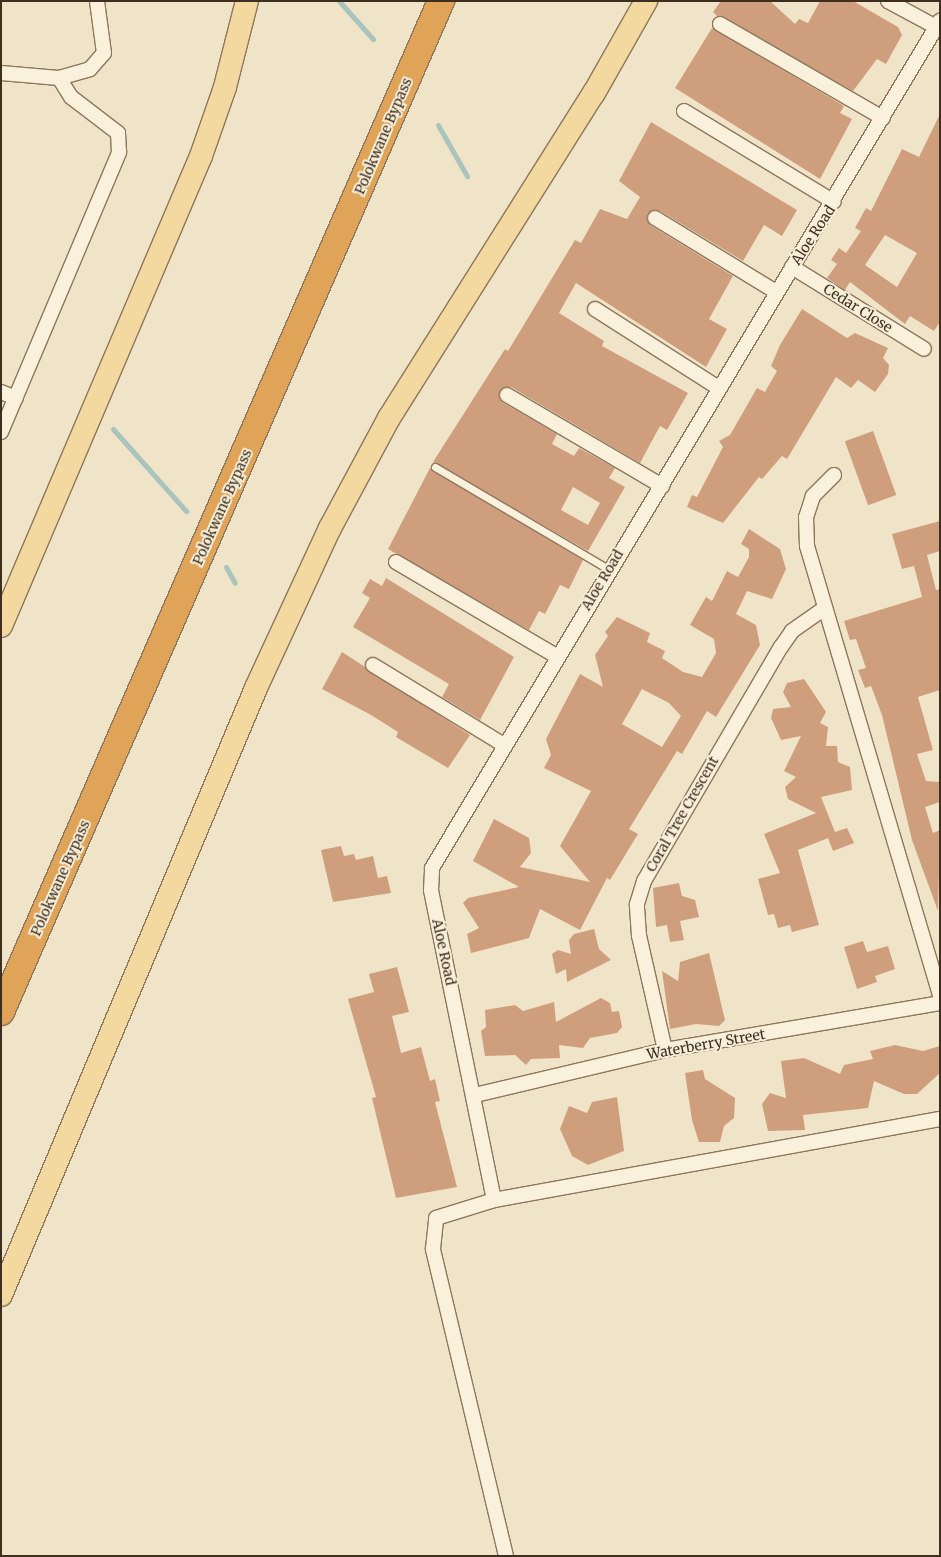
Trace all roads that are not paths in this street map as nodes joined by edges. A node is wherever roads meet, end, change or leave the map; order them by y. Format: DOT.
graph roads {
  1 [pos="97,1"];
  2 [pos="247,1"];
  3 [pos="441,1"];
  4 [pos="646,1"];
  5 [pos="888,1"];
  6 [pos="720,24"];
  7 [pos="938,24"];
  8 [pos="1,72"];
  9 [pos="59,78"];
  10 [pos="684,111"];
  11 [pos="883,118"];
  12 [pos="834,202"];
  13 [pos="654,218"];
  14 [pos="792,267"];
  15 [pos="776,292"];
  16 [pos="595,310"];
  17 [pos="924,349"];
  18 [pos="717,387"];
  19 [pos="1,392"];
  20 [pos="507,395"];
  21 [pos="16,398"];
  22 [pos="1,432"];
  23 [pos="435,467"];
  24 [pos="834,475"];
  25 [pos="662,486"];
  26 [pos="396,562"];
  27 [pos="608,569"];
  28 [pos="822,610"];
  29 [pos="1,626"];
  30 [pos="558,657"];
  31 [pos="372,665"];
  32 [pos="504,745"];
  33 [pos="940,995"];
  34 [pos="940,1003"];
  35 [pos="1,1012"];
  36 [pos="665,1050"];
  37 [pos="475,1095"];
  38 [pos="940,1119"];
  39 [pos="494,1200"];
  40 [pos="1,1295"];
  41 [pos="506,1556"];
  1 -- 9 [label="street"];
  2 -- 29 [label="main road"];
  3 -- 35 [label="highway, Polokwane Bypass"];
  4 -- 40 [label="main road"];
  5 -- 7 [label="street"];
  6 -- 11 [label="street"];
  7 -- 11 [label="street, Aloe Road"];
  8 -- 9 [label="street"];
  9 -- 21 [label="street"];
  10 -- 12 [label="street"];
  11 -- 12 [label="street, Aloe Road"];
  12 -- 14 [label="street, Aloe Road"];
  13 -- 15 [label="street"];
  14 -- 15 [label="street, Aloe Road"];
  14 -- 17 [label="street, Cedar Close"];
  15 -- 18 [label="street, Aloe Road"];
  16 -- 18 [label="street"];
  18 -- 25 [label="street, Aloe Road"];
  19 -- 21 [label="street"];
  20 -- 25 [label="street"];
  21 -- 22 [label="street"];
  23 -- 27 [label="lane"];
  24 -- 28 [label="street"];
  25 -- 27 [label="street, Aloe Road"];
  26 -- 30 [label="street"];
  27 -- 30 [label="street, Aloe Road"];
  28 -- 33 [label="street"];
  28 -- 36 [label="street, Coral Tree Crescent"];
  30 -- 32 [label="street, Aloe Road"];
  31 -- 32 [label="street"];
  32 -- 37 [label="street, Aloe Road"];
  34 -- 36 [label="street, Waterberry Street"];
  36 -- 37 [label="street, Waterberry Street"];
  37 -- 39 [label="street, Aloe Road"];
  38 -- 39 [label="street"];
  39 -- 41 [label="street"];
}
